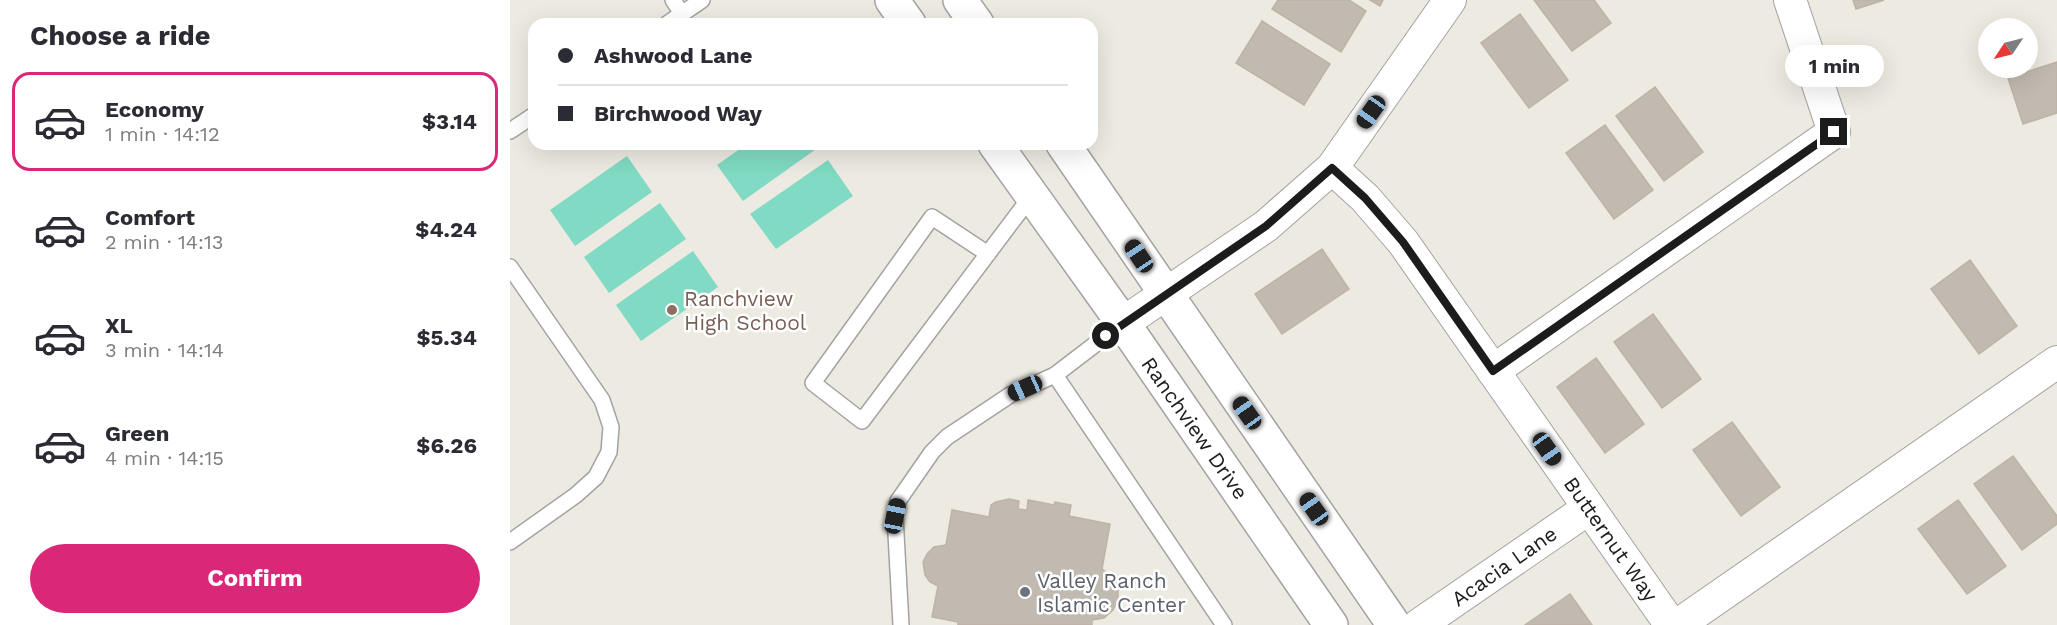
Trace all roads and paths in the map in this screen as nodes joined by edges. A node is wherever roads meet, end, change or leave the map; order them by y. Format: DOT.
graph roads {
  1 [pos="673,0"];
  2 [pos="702,0"];
  3 [pos="892,0"];
  4 [pos="960,0"];
  5 [pos="1450,0"];
  6 [pos="1790,0"];
  7 [pos="682,14"];
  8 [pos="676,18"];
  9 [pos="905,18"];
  10 [pos="973,18"];
  11 [pos="528,119"];
  12 [pos="510,131"];
  13 [pos="999,150"];
  14 [pos="1067,150"];
  15 [pos="1332,168"];
  16 [pos="1032,195"];
  17 [pos="988,254"];
  18 [pos="510,267"];
  19 [pos="1165,294"];
  20 [pos="1123,323"];
  21 [pos="2057,362"];
  22 [pos="1493,371"];
  23 [pos="1055,375"];
  24 [pos="1589,508"];
  25 [pos="510,542"];
  26 [pos="1217,623"];
  27 [pos="901,625"];
  28 [pos="1331,625"];
  29 [pos="1394,625"];
  30 [pos="1419,625"];
  31 [pos="1671,625"];
  32 [pos="1678,625"];
  1 -- 7 [label="lane"];
  2 -- 7 [label="lane"];
  3 -- 9 [label="street"];
  4 -- 10 [label="street"];
  5 -- 15 [label="street"];
  6 -- 22 [label="street"];
  7 -- 8 [label="lane"];
  11 -- 12 [label="lane"];
  13 -- 16 [label="street, Ranchview Drive"];
  14 -- 19 [label="street"];
  15 -- 19 [label="street"];
  15 -- 22 [label="street, Butternut Way"];
  16 -- 17 [label="lane"];
  16 -- 20 [label="street, Ranchview Drive"];
  17 -- 17 [label="lane"];
  18 -- 25 [label="lane"];
  19 -- 20 [label="street"];
  19 -- 29 [label="street"];
  20 -- 23 [label="lane"];
  20 -- 28 [label="street, Ranchview Drive"];
  21 -- 32 [label="street"];
  22 -- 24 [label="street, Butternut Way"];
  23 -- 26 [label="lane"];
  23 -- 27 [label="lane"];
  24 -- 30 [label="street, Acacia Lane"];
  24 -- 31 [label="street, Butternut Way"];
}
